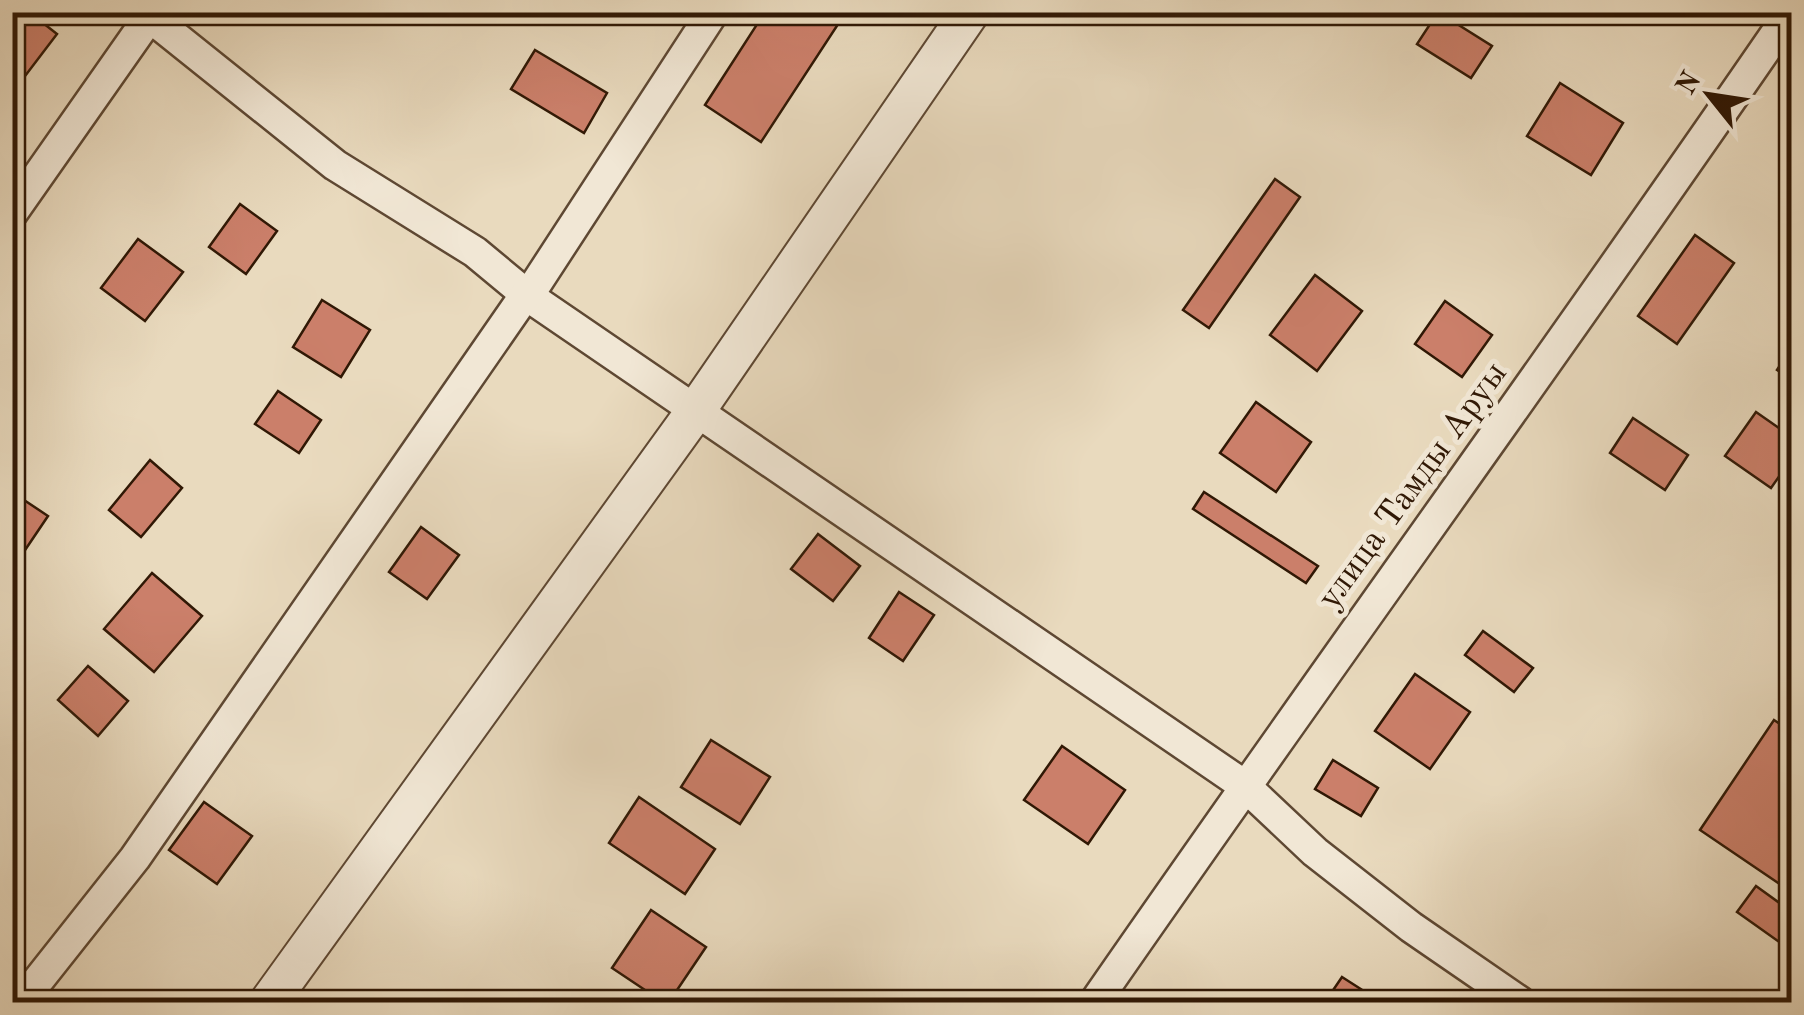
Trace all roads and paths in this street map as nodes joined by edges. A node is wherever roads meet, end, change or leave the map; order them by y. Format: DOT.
graph roads {
  1 [pos="714,12"];
  2 [pos="970,12"];
  3 [pos="1791,12"];
  4 [pos="149,14"];
  5 [pos="12,214"];
  6 [pos="527,295"];
  7 [pos="697,409"];
  8 [pos="1245,786"];
  9 [pos="21,1002"];
  10 [pos="269,1002"];
  11 [pos="1095,1002"];
  12 [pos="1520,1002"];
  1 -- 6 [label="street"];
  2 -- 7 [label="street"];
  3 -- 8 [label="street, улица Тамды Аруы"];
  4 -- 5 [label="street"];
  4 -- 6 [label="street"];
  6 -- 7 [label="street"];
  6 -- 9 [label="street"];
  7 -- 8 [label="street"];
  7 -- 10 [label="street"];
  8 -- 11 [label="street, улица Тамды Аруы"];
  8 -- 12 [label="street"];
}
